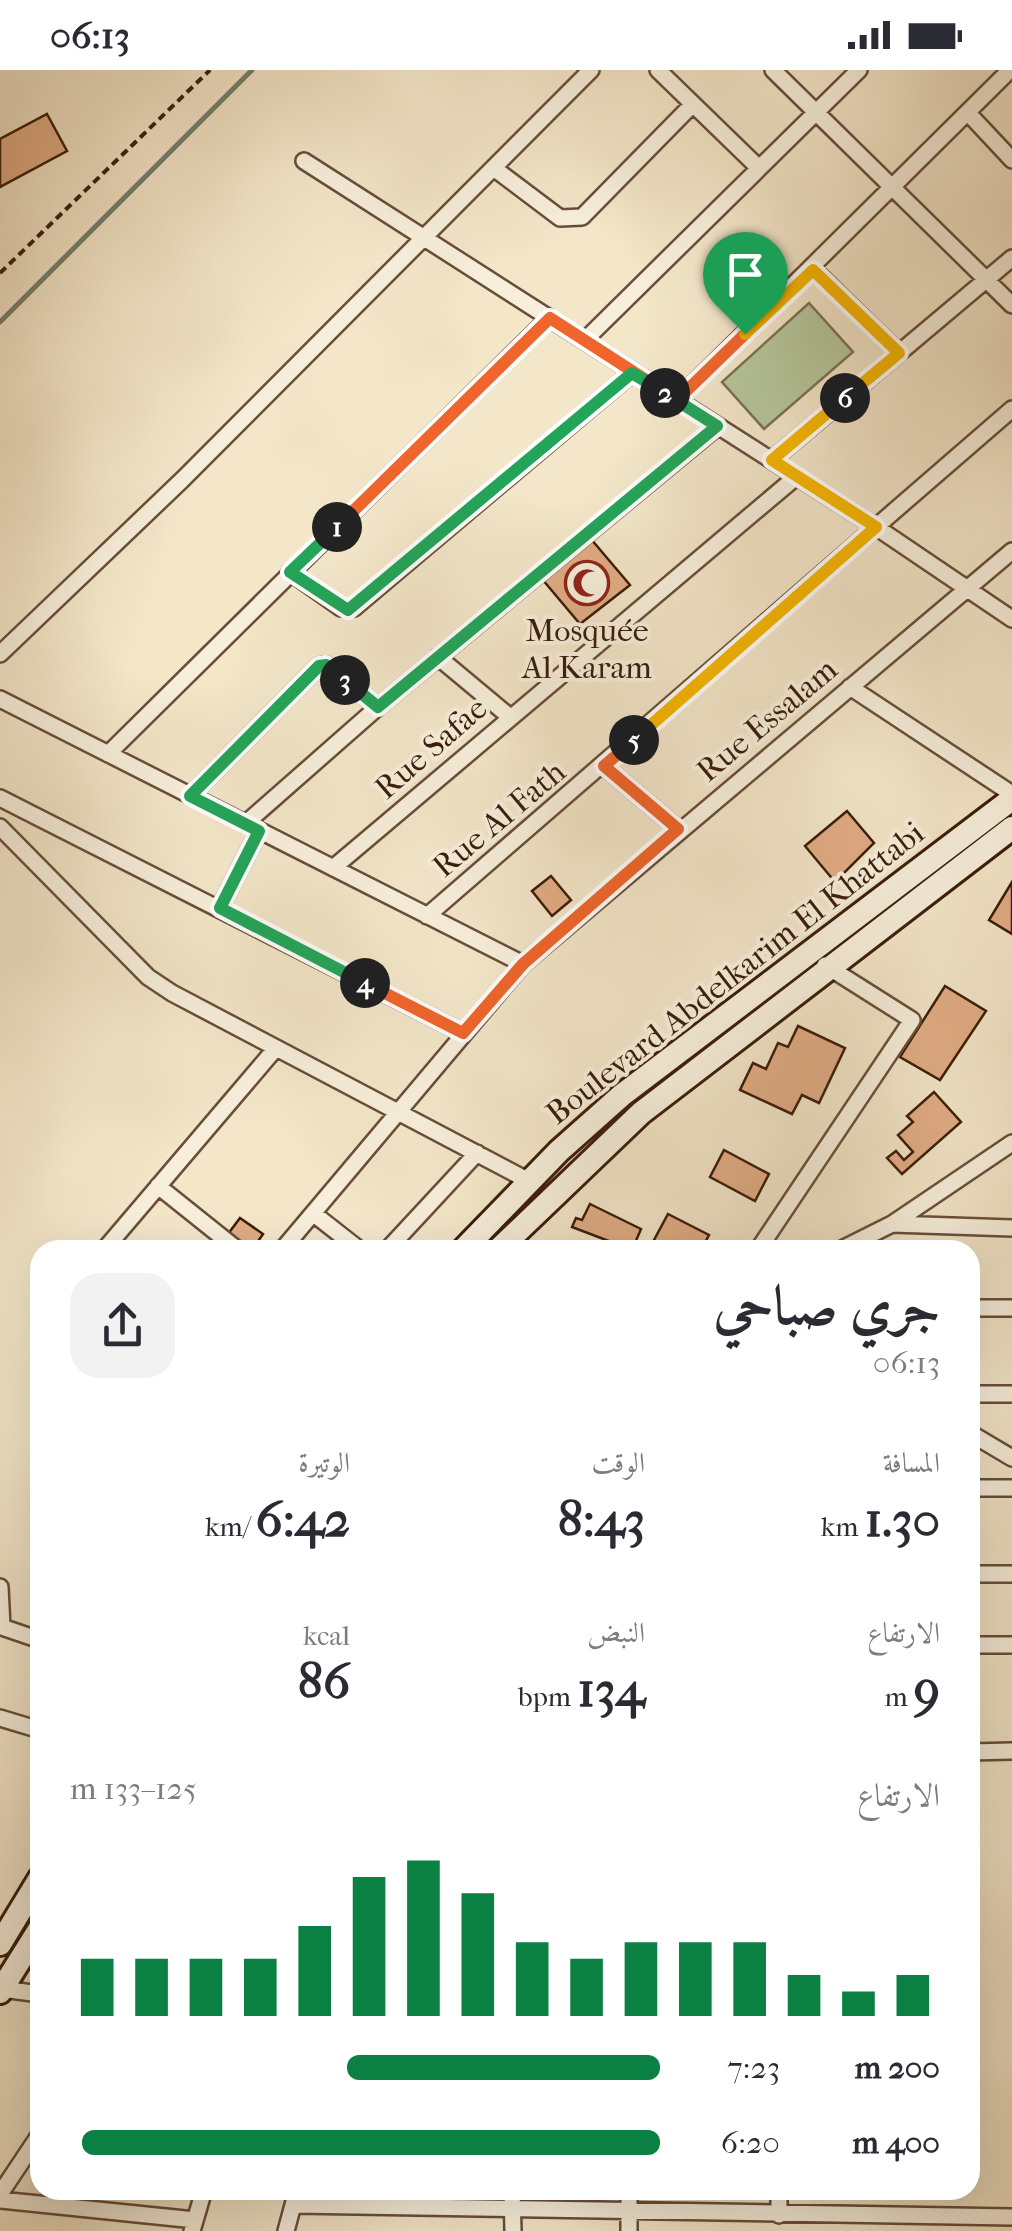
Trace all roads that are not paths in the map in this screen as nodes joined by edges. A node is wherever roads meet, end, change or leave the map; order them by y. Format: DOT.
graph roads {
  1 [pos="590,70"];
  2 [pos="658,70"];
  3 [pos="773,70"];
  4 [pos="859,70"];
  5 [pos="1010,70"];
  6 [pos="692,105"];
  7 [pos="816,114"];
  8 [pos="969,114"];
  9 [pos="1012,160"];
  10 [pos="304,162"];
  11 [pos="760,168"];
  12 [pos="495,170"];
  13 [pos="893,188"];
  14 [pos="424,238"];
  15 [pos="1012,258"];
  16 [pos="813,270"];
  17 [pos="985,280"];
  18 [pos="1012,305"];
  19 [pos="550,318"];
  20 [pos="585,340"];
  21 [pos="899,353"];
  22 [pos="632,373"];
  23 [pos="677,400"];
  24 [pos="1012,409"];
  25 [pos="717,426"];
  26 [pos="772,460"];
  27 [pos="796,477"];
  28 [pos="876,527"];
  29 [pos="1012,550"];
  30 [pos="290,572"];
  31 [pos="967,591"];
  32 [pos="1012,620"];
  33 [pos="0,654"];
  34 [pos="438,658"];
  35 [pos="850,687"];
  36 [pos="0,699"];
  37 [pos="378,707"];
  38 [pos="510,717"];
  39 [pos="108,754"];
  40 [pos="604,766"];
  41 [pos="190,796"];
  42 [pos="1012,796"];
  43 [pos="0,798"];
  44 [pos="0,827"];
  45 [pos="252,828"];
  46 [pos="1012,828"];
  47 [pos="678,829"];
  48 [pos="333,868"];
  49 [pos="220,908"];
  50 [pos="427,916"];
  51 [pos="819,960"];
  52 [pos="523,964"];
  53 [pos="463,1033"];
  54 [pos="276,1048"];
  55 [pos="402,1111"];
  56 [pos="1012,1143"];
  57 [pos="477,1153"];
  58 [pos="529,1181"];
  59 [pos="158,1186"];
  60 [pos="314,1214"];
  61 [pos="892,1224"];
  62 [pos="1012,1228"];
  63 [pos="112,1240"];
  64 [pos="226,1240"];
  65 [pos="291,1240"];
  66 [pos="347,1240"];
  67 [pos="397,1240"];
  68 [pos="473,1240"];
  69 [pos="508,1240"];
  70 [pos="765,1240"];
  71 [pos="860,1240"];
  72 [pos="980,1308"];
  73 [pos="1012,1308"];
  74 [pos="980,1394"];
  75 [pos="1012,1394"];
  76 [pos="980,1439"];
  77 [pos="1012,1458"];
  78 [pos="980,1488"];
  79 [pos="1012,1488"];
  80 [pos="980,1574"];
  81 [pos="1012,1574"];
  82 [pos="0,1587"];
  83 [pos="30,1637"];
  84 [pos="980,1645"];
  85 [pos="1012,1645"];
  86 [pos="0,1718"];
  87 [pos="30,1727"];
  88 [pos="1012,1751"];
  89 [pos="980,1752"];
  90 [pos="30,1894"];
  91 [pos="0,1944"];
  92 [pos="30,1944"];
  93 [pos="1,1990"];
  94 [pos="30,1993"];
  95 [pos="30,2150"];
  96 [pos="0,2197"];
  97 [pos="201,2200"];
  98 [pos="294,2200"];
  99 [pos="342,2200"];
  100 [pos="512,2200"];
  101 [pos="778,2200"];
  102 [pos="513,2211"];
  103 [pos="778,2215"];
  104 [pos="1012,2216"];
  105 [pos="630,2222"];
  106 [pos="194,2226"];
  107 [pos="286,2231"];
  108 [pos="513,2231"];
  1 -- 12 [label="street"];
  2 -- 6 [label="street"];
  3 -- 7 [label="street"];
  4 -- 7 [label="street"];
  5 -- 8 [label="street"];
  6 -- 11 [label="street"];
  6 -- 12 [label="street"];
  7 -- 11 [label="street"];
  7 -- 13 [label="street"];
  8 -- 9 [label="street"];
  8 -- 13 [label="street"];
  10 -- 14 [label="street"];
  11 -- 20 [label="street"];
  12 -- 14 [label="street"];
  13 -- 16 [label="street"];
  13 -- 17 [label="street"];
  14 -- 19 [label="street"];
  14 -- 33 [label="street"];
  15 -- 17 [label="street"];
  16 -- 21 [label="street"];
  16 -- 23 [label="street"];
  17 -- 18 [label="street"];
  17 -- 21 [label="street"];
  19 -- 20 [label="street"];
  19 -- 30 [label="street"];
  20 -- 22 [label="street"];
  21 -- 26 [label="street"];
  22 -- 23 [label="street"];
  22 -- 30 [label="street"];
  23 -- 25 [label="street"];
  24 -- 28 [label="street, Rue Al Fath"];
  25 -- 26 [label="street"];
  25 -- 34 [label="street"];
  26 -- 27 [label="street"];
  27 -- 28 [label="street"];
  27 -- 38 [label="street, Rue Safae"];
  28 -- 31 [label="street"];
  28 -- 40 [label="street, Rue Al Fath"];
  29 -- 31 [label="street, Rue Essalam"];
  30 -- 39 [label="street"];
  31 -- 32 [label="street"];
  31 -- 35 [label="street, Rue Essalam"];
  34 -- 37 [label="street"];
  34 -- 38 [label="street"];
  35 -- 42 [label="street"];
  35 -- 47 [label="street, Rue Essalam"];
  36 -- 39 [label="street"];
  37 -- 41 [label="street"];
  37 -- 45 [label="street"];
  38 -- 48 [label="street, Rue Safae"];
  39 -- 41 [label="street"];
  40 -- 47 [label="street"];
  40 -- 50 [label="street, Rue Al Fath"];
  41 -- 45 [label="street"];
  42 -- 51 [label="street, Boulevard Abdelkarim El Khattabi"];
  43 -- 49 [label="street"];
  44 -- 54 [label="street"];
  45 -- 48 [label="street"];
  45 -- 49 [label="street"];
  46 -- 51 [label="street, Boulevard Abdelkarim El Khattabi"];
  47 -- 52 [label="street, Rue Essalam"];
  48 -- 50 [label="street"];
  49 -- 53 [label="street"];
  50 -- 52 [label="street"];
  51 -- 58 [label="street, Boulevard Abdelkarim El Khattabi"];
  51 -- 69 [label="street, Boulevard Abdelkarim El Khattabi"];
  51 -- 70 [label="street"];
  52 -- 53 [label="street, Rue Essalam"];
  53 -- 55 [label="street, Rue Essalam"];
  54 -- 55 [label="street"];
  54 -- 59 [label="street"];
  55 -- 57 [label="street"];
  55 -- 60 [label="street, Rue Essalam"];
  56 -- 61 [label="street"];
  57 -- 58 [label="street"];
  57 -- 67 [label="street"];
  58 -- 68 [label="street, Boulevard Abdelkarim El Khattabi"];
  59 -- 63 [label="street"];
  59 -- 64 [label="street"];
  60 -- 65 [label="street, Rue Essalam"];
  60 -- 66 [label="street"];
  61 -- 62 [label="street"];
  61 -- 71 [label="street"];
  72 -- 73 [label="street"];
  74 -- 75 [label="street"];
  76 -- 77 [label="street"];
  78 -- 79 [label="street"];
  80 -- 81 [label="street"];
  82 -- 83 [label="street"];
  84 -- 85 [label="street"];
  86 -- 87 [label="street"];
  88 -- 89 [label="street"];
  90 -- 91 [label="street"];
  92 -- 93 [label="street"];
  93 -- 94 [label="street"];
  95 -- 96 [label="street"];
  96 -- 106 [label="street"];
  97 -- 106 [label="street"];
  98 -- 107 [label="street"];
  99 -- 102 [label="street"];
  100 -- 102 [label="street"];
  101 -- 103 [label="street"];
  102 -- 105 [label="street"];
  102 -- 108 [label="street"];
  103 -- 104 [label="street"];
  103 -- 105 [label="street"];
}
